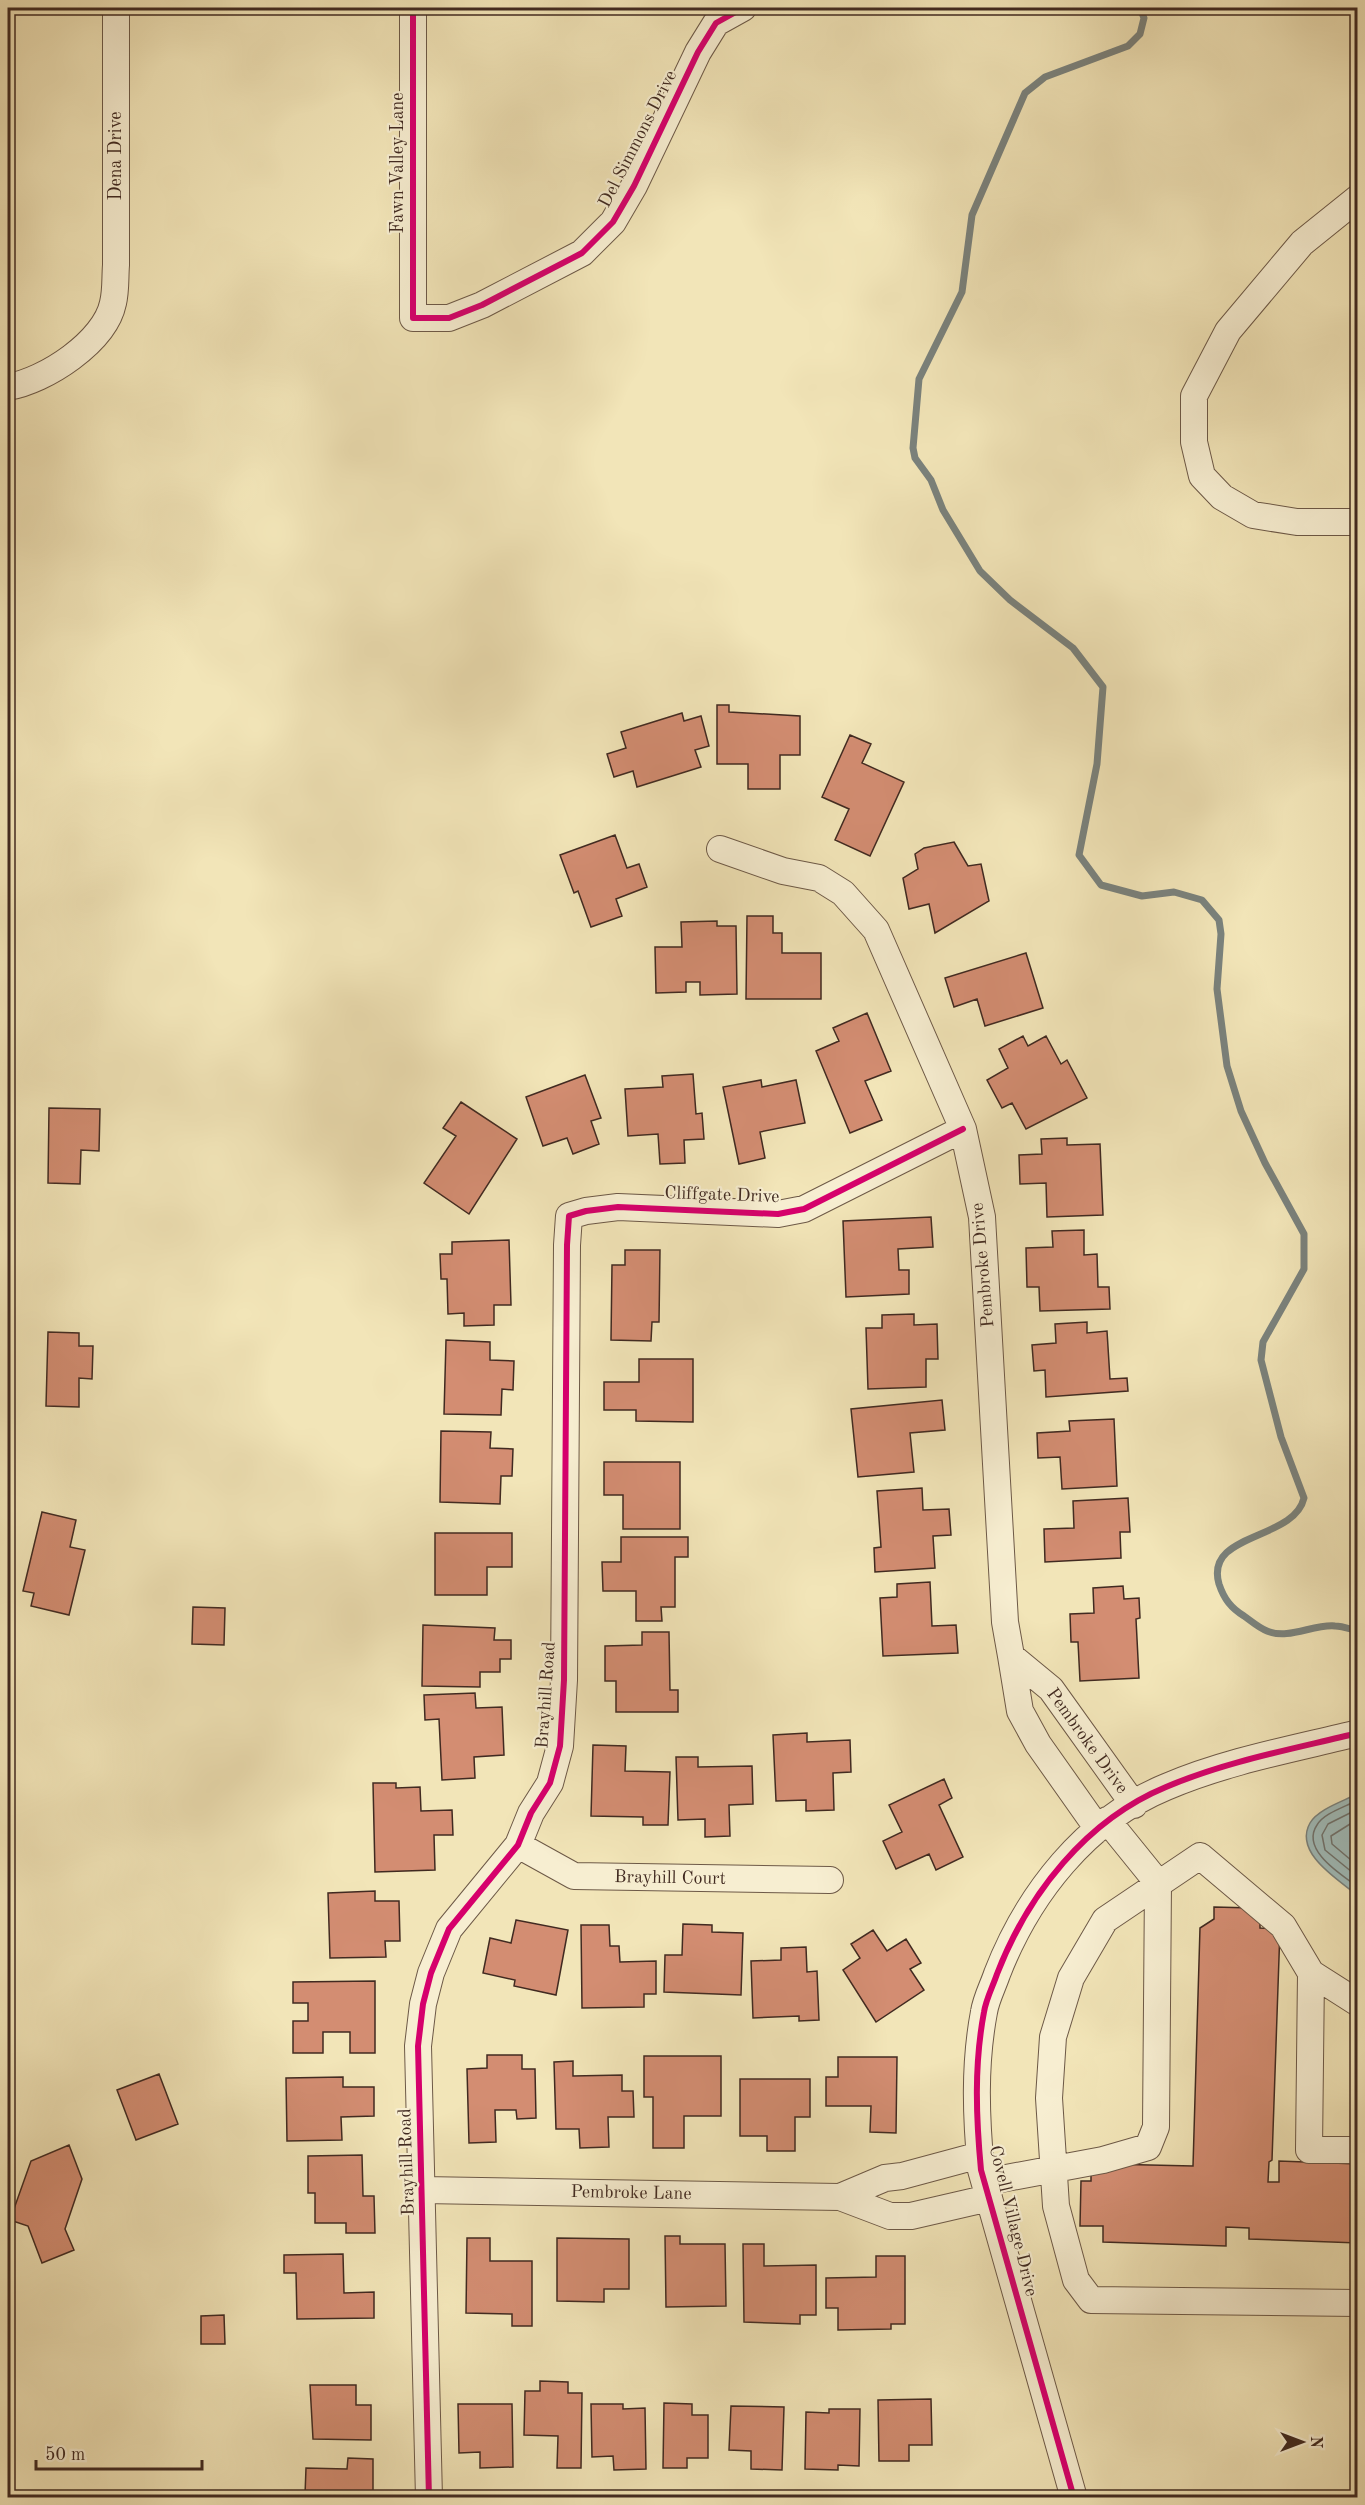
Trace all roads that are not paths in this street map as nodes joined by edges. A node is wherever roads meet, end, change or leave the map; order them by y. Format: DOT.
graph roads {
  1 [pos="116,8"];
  2 [pos="413,8"];
  3 [pos="743,8"];
  4 [pos="1358,198"];
  5 [pos="413,318"];
  6 [pos="8,387"];
  7 [pos="1358,522"];
  8 [pos="720,849"];
  9 [pos="963,1130"];
  10 [pos="569,1216"];
  11 [pos="1011,1656"];
  12 [pos="1071,1719"];
  13 [pos="1358,1733"];
  14 [pos="1038,1744"];
  15 [pos="1134,1805"];
  16 [pos="1102,1825"];
  17 [pos="518,1845"];
  18 [pos="830,1880"];
  19 [pos="1158,1883"];
  20 [pos="1311,1973"];
  21 [pos="1358,2003"];
  22 [pos="1358,2151"];
  23 [pos="980,2155"];
  24 [pos="1053,2168"];
  25 [pos="902,2176"];
  26 [pos="423,2190"];
  27 [pos="987,2190"];
  28 [pos="840,2197"];
  29 [pos="911,2216"];
  30 [pos="1358,2303"];
  31 [pos="429,2498"];
  32 [pos="1074,2498"];
  1 -- 6 [label="street, Dena Drive"];
  2 -- 5 [label="street, Fawn Valley Lane"];
  3 -- 5 [label="street, Del Simmons Drive"];
  4 -- 7 [label="street"];
  8 -- 9 [label="street, Pembroke Drive"];
  9 -- 10 [label="street, Cliffgate Drive"];
  9 -- 11 [label="street, Pembroke Drive"];
  10 -- 17 [label="street, Brayhill Road"];
  11 -- 12 [label="street, Pembroke Drive"];
  11 -- 14 [label="street, Pembroke Drive"];
  12 -- 14 [label="street"];
  12 -- 15 [label="street, Pembroke Drive"];
  13 -- 15 [label="street, Covell Village Drive"];
  14 -- 16 [label="street, Pembroke Drive"];
  15 -- 16 [label="street, Covell Village Drive"];
  16 -- 19 [label="street, Pembroke Drive"];
  16 -- 23 [label="street, Covell Village Drive"];
  17 -- 18 [label="street, Brayhill Court"];
  17 -- 26 [label="street, Brayhill Road"];
  19 -- 20 [label="street"];
  19 -- 24 [label="street"];
  19 -- 24 [label="street, Pembroke Lane"];
  20 -- 21 [label="street"];
  20 -- 22 [label="street"];
  23 -- 25 [label="street, Pembroke Lane"];
  23 -- 27 [label="street, Covell Village Drive"];
  24 -- 27 [label="street, Pembroke Lane"];
  24 -- 30 [label="street"];
  25 -- 28 [label="street, Pembroke Lane"];
  25 -- 29 [label="street"];
  26 -- 28 [label="street, Pembroke Lane"];
  26 -- 31 [label="street, Brayhill Road"];
  27 -- 29 [label="street, Pembroke Lane"];
  27 -- 32 [label="street, Covell Village Drive"];
  28 -- 29 [label="street, Pembroke Lane"];
}
